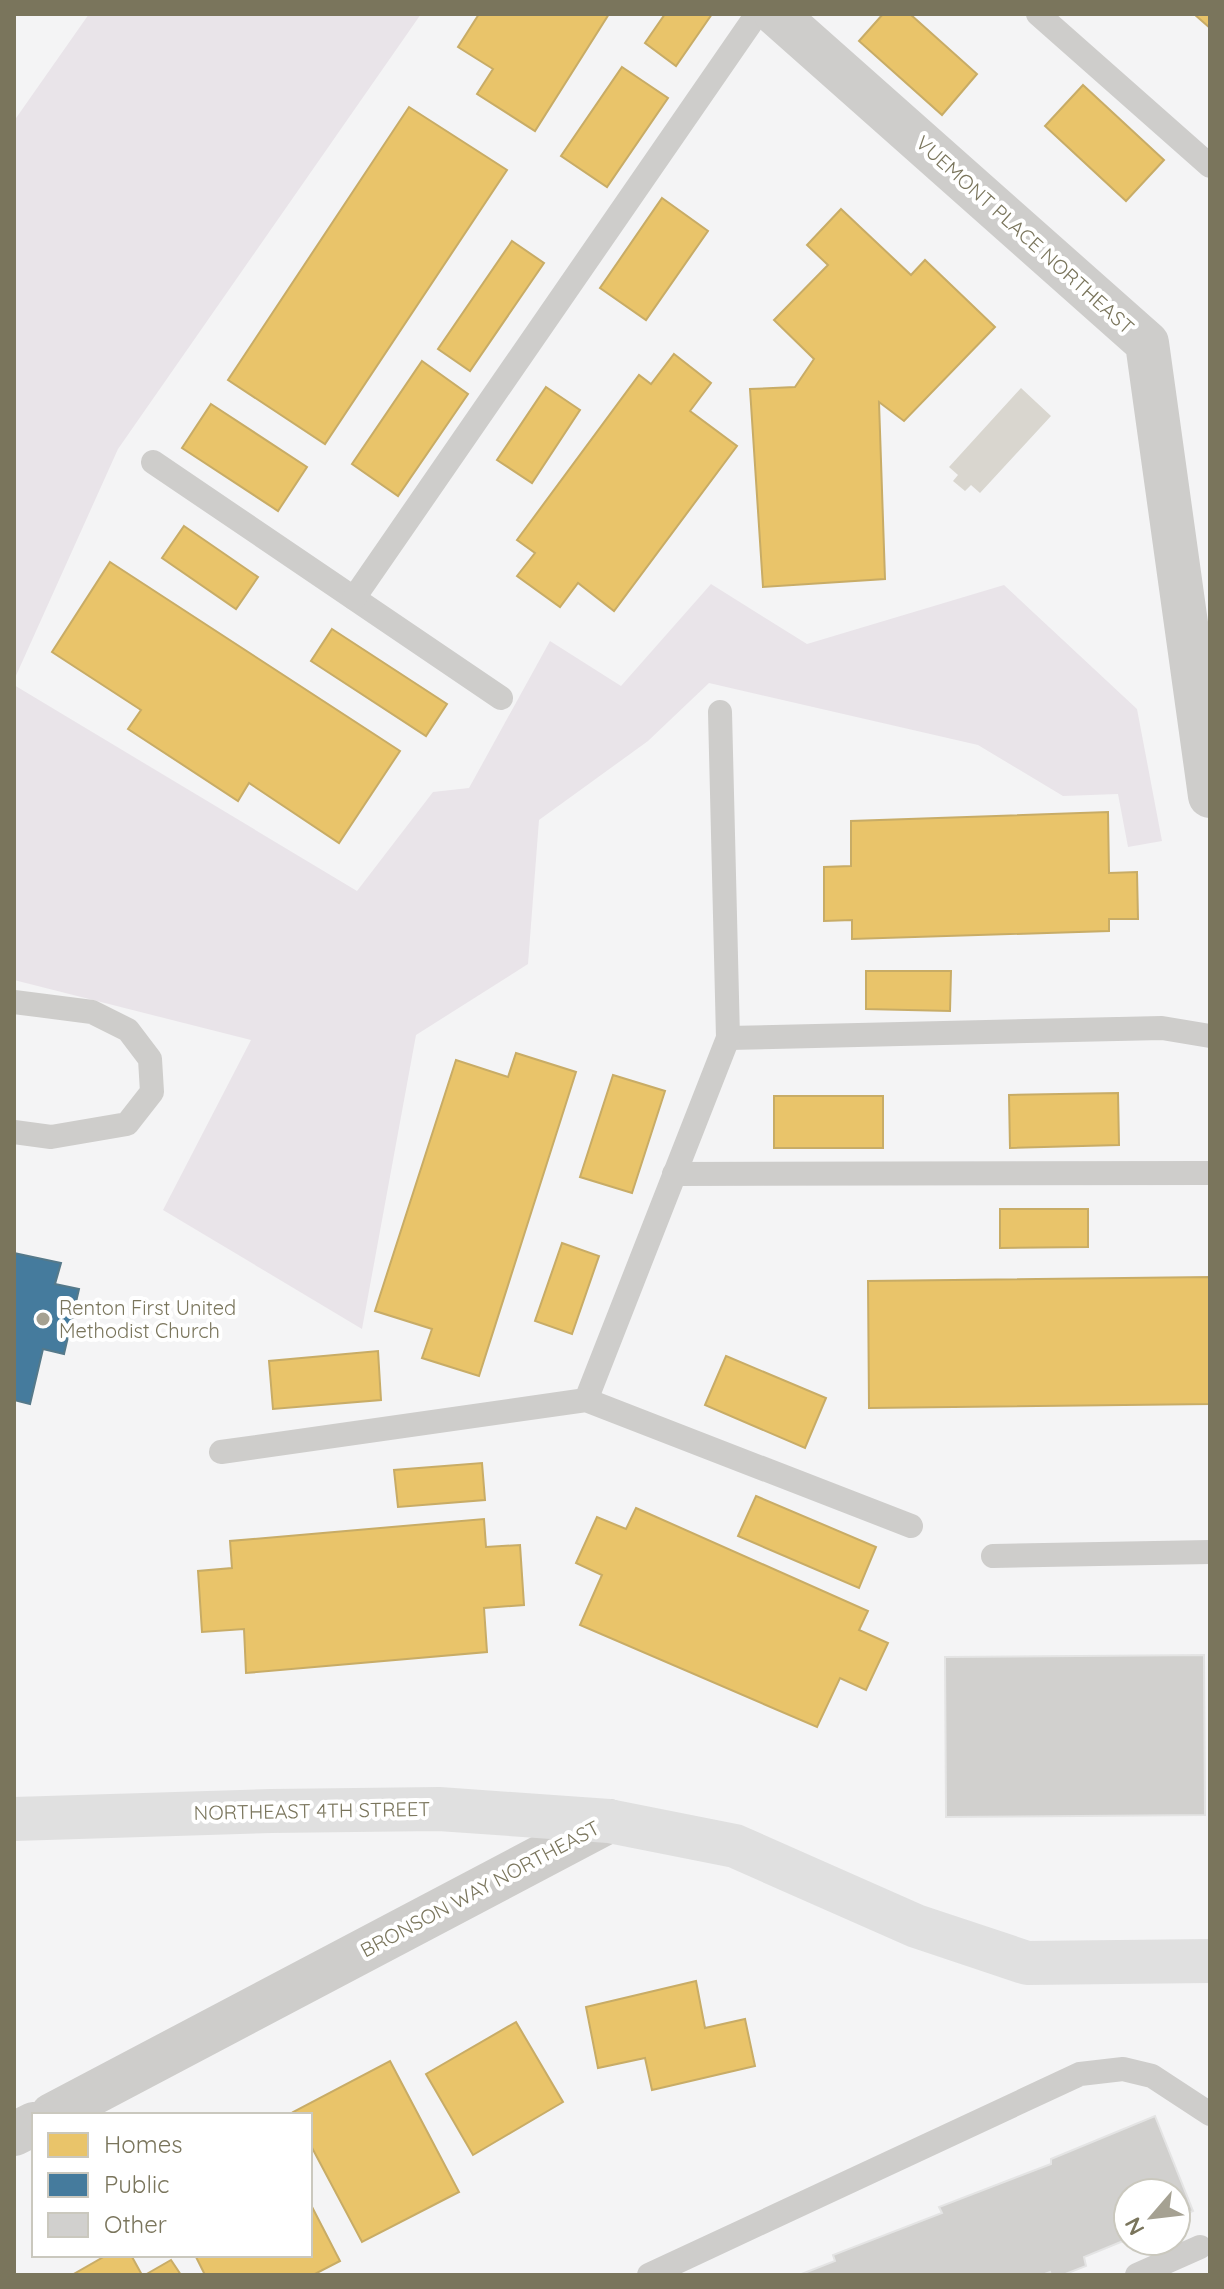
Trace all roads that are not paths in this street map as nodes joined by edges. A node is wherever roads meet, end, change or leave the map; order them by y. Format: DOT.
graph roads {
  1 [pos="757,14"];
  2 [pos="776,14"];
  3 [pos="1038,14"];
  4 [pos="1210,166"];
  5 [pos="153,462"];
  6 [pos="1195,586"];
  7 [pos="354,598"];
  8 [pos="501,698"];
  9 [pos="720,712"];
  10 [pos="1210,796"];
  11 [pos="14,1002"];
  12 [pos="1210,1036"];
  13 [pos="728,1038"];
  14 [pos="14,1132"];
  15 [pos="1210,1173"];
  16 [pos="674,1174"];
  17 [pos="586,1400"];
  18 [pos="221,1452"];
  19 [pos="911,1526"];
  20 [pos="1210,1552"];
  21 [pos="993,1556"];
  22 [pos="14,1819"];
  23 [pos="609,1821"];
  24 [pos="1210,1961"];
  25 [pos="56,2113"];
  26 [pos="1210,2114"];
  27 [pos="32,2125"];
  28 [pos="14,2134"];
  29 [pos="1200,2247"];
  30 [pos="649,2275"];
  31 [pos="1137,2275"];
  1 -- 7 [label="lane"];
  2 -- 6 [label="street, VUEMONT PLACE NORTHEAST"];
  3 -- 4 [label="lane"];
  5 -- 7 [label="lane"];
  6 -- 10 [label="street, VUEMONT PLACE NORTHEAST"];
  7 -- 8 [label="lane"];
  9 -- 13 [label="lane"];
  11 -- 14 [label="lane"];
  12 -- 13 [label="lane"];
  13 -- 16 [label="lane"];
  15 -- 16 [label="lane"];
  16 -- 17 [label="lane"];
  17 -- 18 [label="lane"];
  17 -- 19 [label="lane"];
  20 -- 21 [label="lane"];
  22 -- 23 [label="street, NORTHEAST 4TH STREET"];
  23 -- 24 [label="street, BRONSON WAY NORTHEAST"];
  23 -- 25 [label="street, BRONSON WAY NORTHEAST"];
  26 -- 30 [label="lane"];
  27 -- 28 [label="street"];
  29 -- 31 [label="lane"];
}
